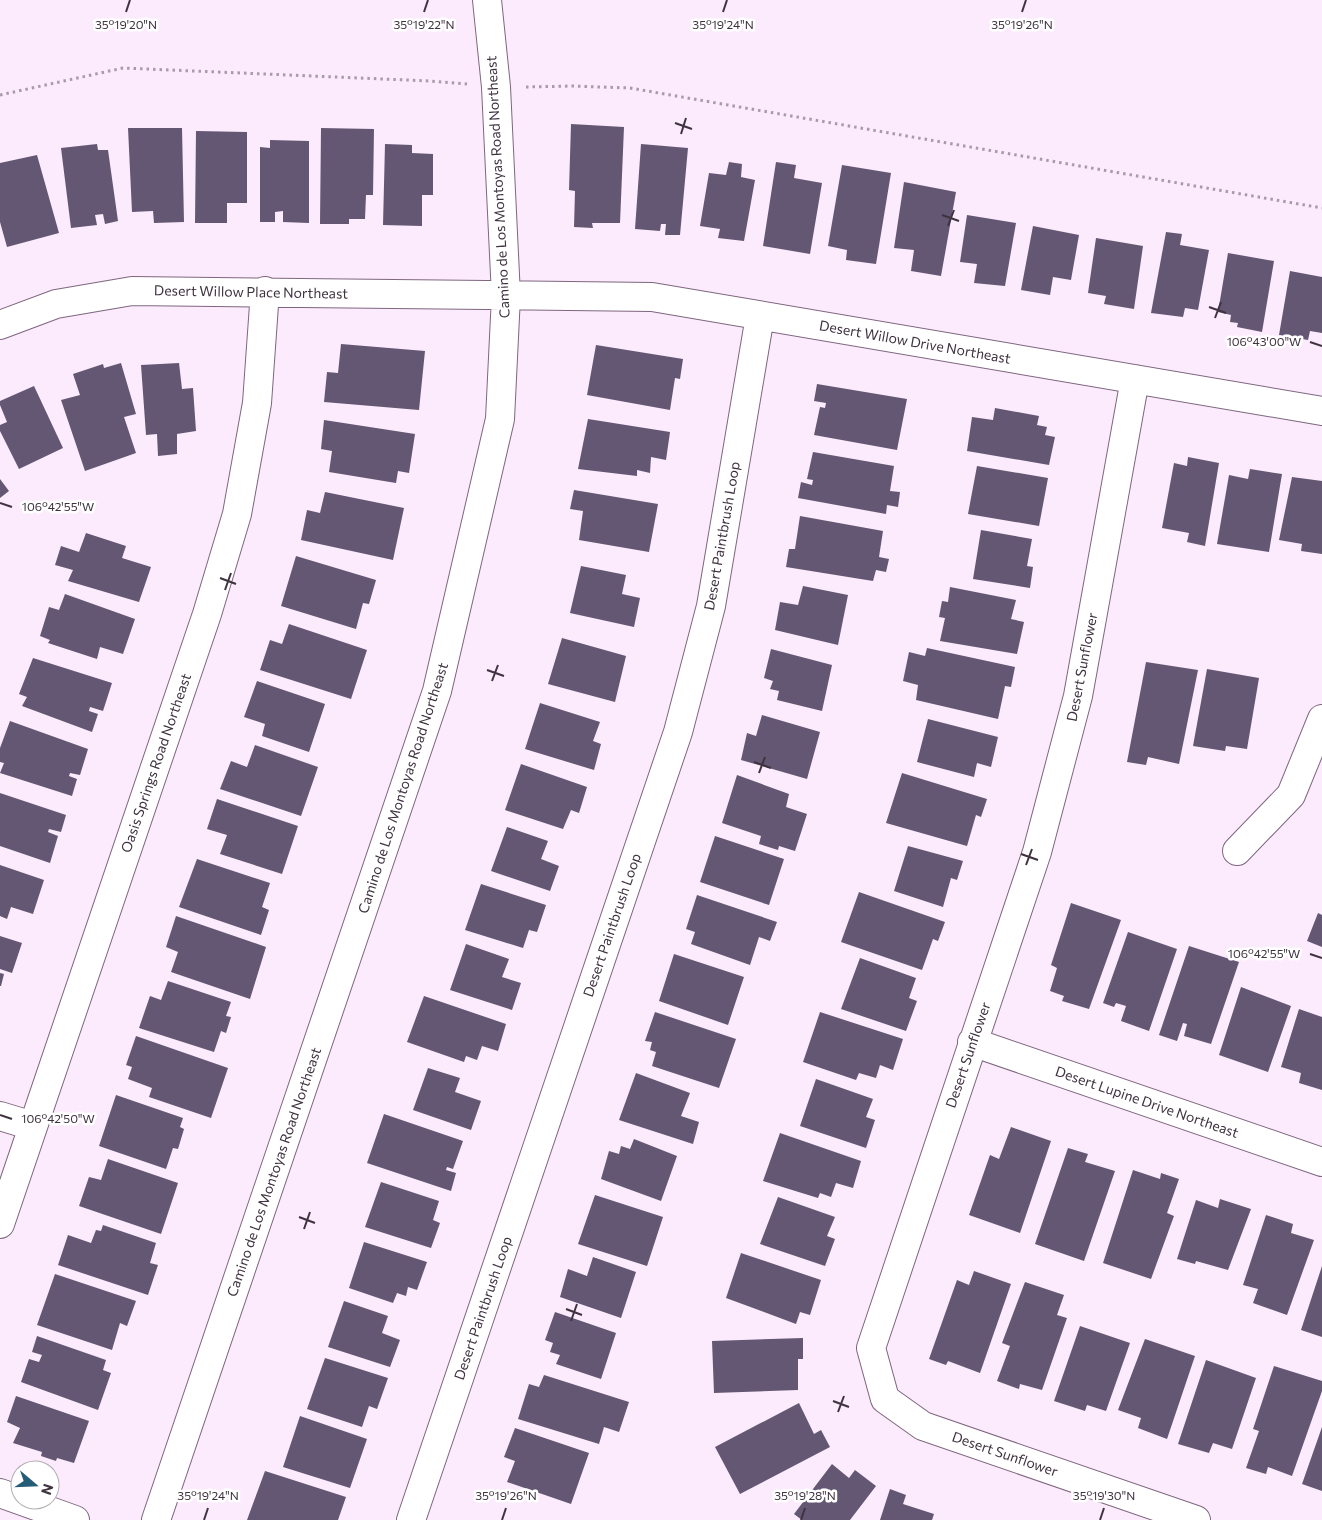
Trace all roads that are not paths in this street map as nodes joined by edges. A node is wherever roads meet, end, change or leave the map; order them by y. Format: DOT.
graph roads {
  1 [pos="486,0"];
  2 [pos="265,292"];
  3 [pos="506,296"];
  4 [pos="760,316"];
  5 [pos="0,325"];
  6 [pos="1134,379"];
  7 [pos="1322,410"];
  8 [pos="1322,719"];
  9 [pos="1237,851"];
  10 [pos="972,1042"];
  11 [pos="0,1116"];
  12 [pos="33,1126"];
  13 [pos="1322,1162"];
  14 [pos="0,1224"];
  15 [pos="0,1494"];
  16 [pos="75,1520"];
  17 [pos="156,1520"];
  18 [pos="411,1520"];
  19 [pos="1196,1520"];
  1 -- 3 [label="street, Camino de Los Montoyas Road Northeast"];
  2 -- 3 [label="street, Desert Willow Place Northeast"];
  2 -- 5 [label="street, Desert Willow Place Northeast"];
  2 -- 12 [label="street, Oasis Springs Road Northeast"];
  3 -- 4 [label="street, Desert Willow Drive Northeast"];
  3 -- 17 [label="street, Camino de Los Montoyas Road Northeast"];
  4 -- 6 [label="street, Desert Willow Drive Northeast"];
  4 -- 18 [label="street, Desert Paintbrush Loop"];
  6 -- 7 [label="street, Desert Willow Drive Northeast"];
  6 -- 10 [label="street, Desert Sunflower"];
  8 -- 9 [label="street"];
  10 -- 13 [label="street, Desert Lupine Drive Northeast"];
  10 -- 19 [label="street, Desert Sunflower"];
  11 -- 12 [label="street"];
  12 -- 14 [label="street, Oasis Springs Road Northeast"];
  15 -- 16 [label="street"];
}
